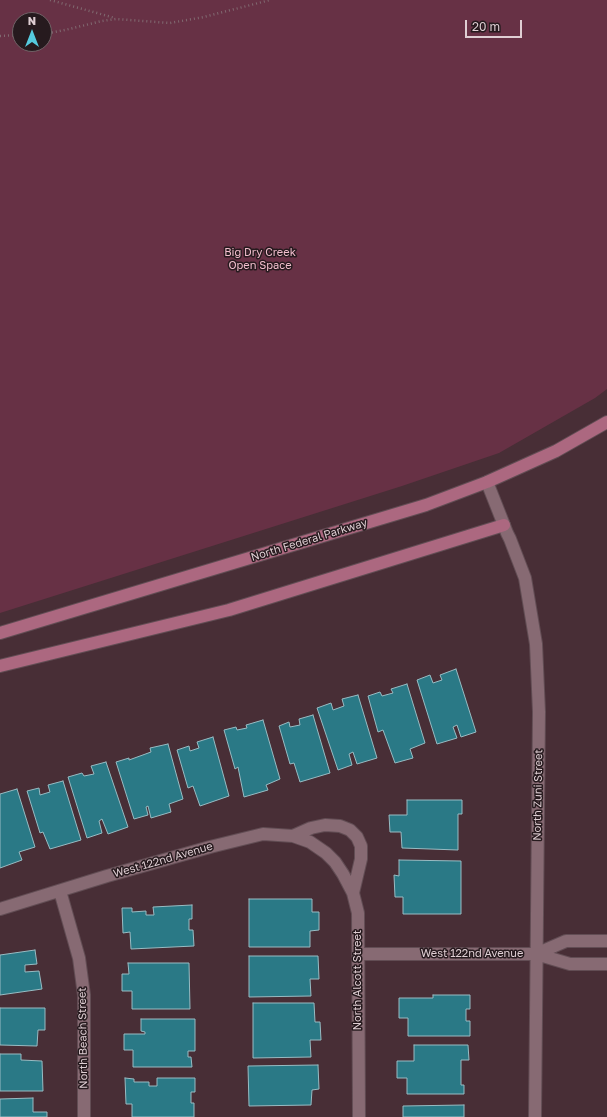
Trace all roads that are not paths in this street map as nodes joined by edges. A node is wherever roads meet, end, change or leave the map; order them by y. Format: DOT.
graph roads {
  1 [pos="607,422"];
  2 [pos="486,482"];
  3 [pos="504,525"];
  4 [pos="0,632"];
  5 [pos="0,666"];
  6 [pos="293,836"];
  7 [pos="326,853"];
  8 [pos="60,890"];
  9 [pos="353,893"];
  10 [pos="0,909"];
  11 [pos="607,941"];
  12 [pos="359,954"];
  13 [pos="536,954"];
  14 [pos="607,964"];
  15 [pos="84,1117"];
  16 [pos="358,1117"];
  17 [pos="535,1117"];
  1 -- 2 [label="main road, North Federal Parkway"];
  2 -- 3 [label="street, North Zuni Street"];
  2 -- 4 [label="main road, North Federal Parkway"];
  3 -- 5 [label="main road"];
  3 -- 13 [label="street, North Zuni Street"];
  6 -- 7 [label="street, West 122nd Avenue"];
  6 -- 8 [label="street, West 122nd Avenue"];
  6 -- 9 [label="street"];
  7 -- 9 [label="street, North Alcott Street"];
  8 -- 10 [label="street, West 122nd Avenue"];
  8 -- 15 [label="street, North Beach Street"];
  9 -- 12 [label="street, North Alcott Street"];
  11 -- 13 [label="street"];
  12 -- 13 [label="street, West 122nd Avenue"];
  12 -- 16 [label="street, North Alcott Street"];
  13 -- 14 [label="street"];
  13 -- 17 [label="street, North Zuni Street"];
}
